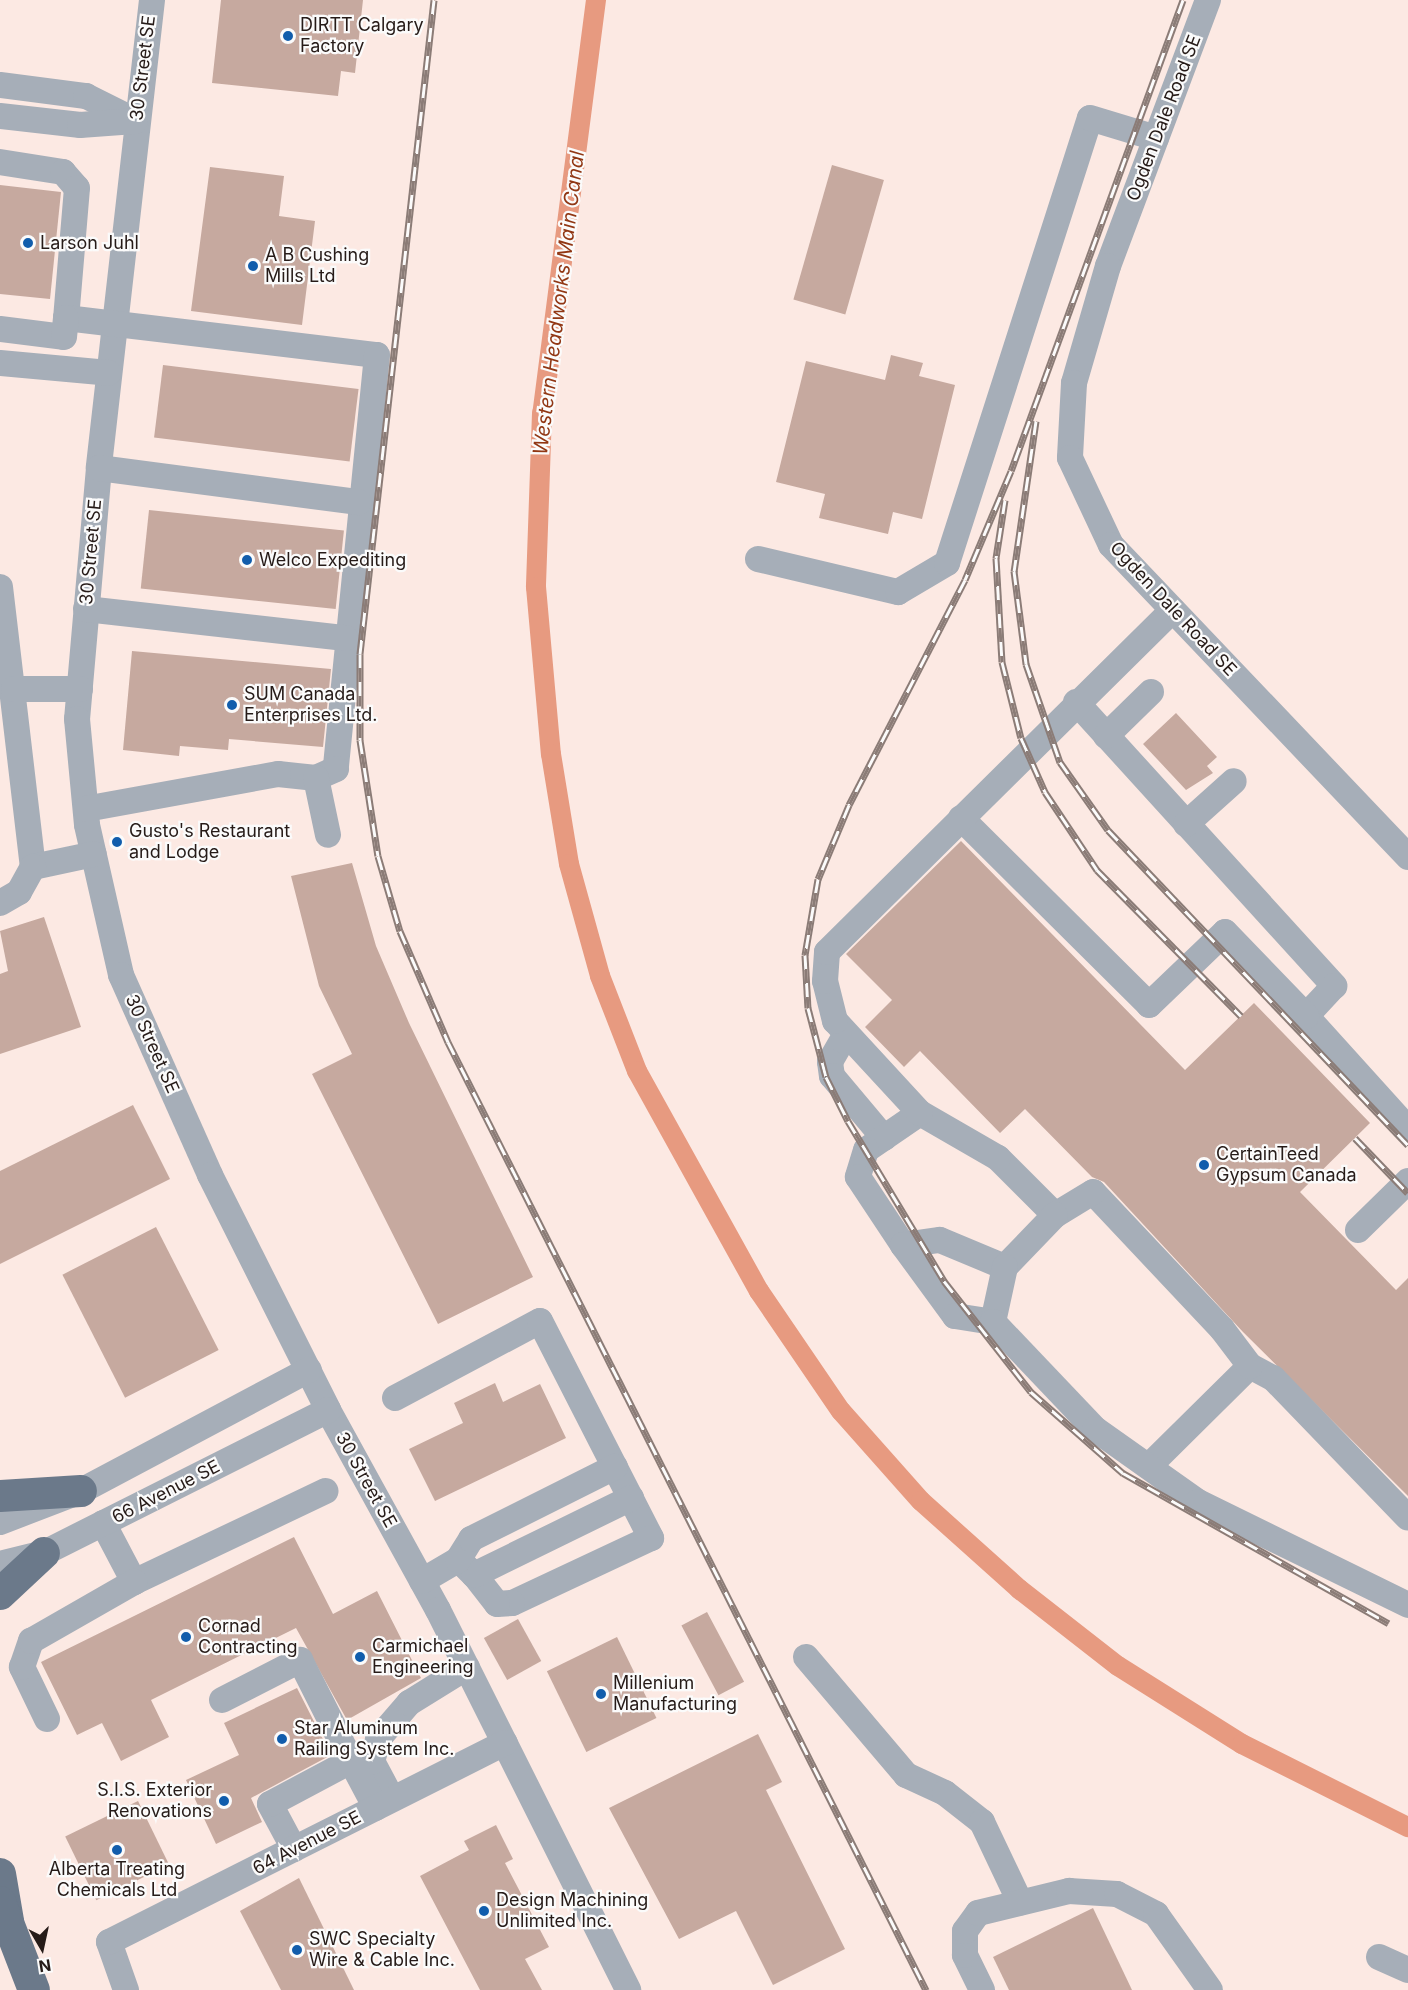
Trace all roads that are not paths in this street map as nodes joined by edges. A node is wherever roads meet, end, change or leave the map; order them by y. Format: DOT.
graph roads {
  1 [pos="152,0"];
  2 [pos="1208,0"];
  3 [pos="0,85"];
  4 [pos="0,116"];
  5 [pos="136,121"];
  6 [pos="1156,138"];
  7 [pos="0,162"];
  8 [pos="66,318"];
  9 [pos="114,323"];
  10 [pos="0,329"];
  11 [pos="0,363"];
  12 [pos="109,373"];
  13 [pos="99,468"];
  14 [pos="359,502"];
  15 [pos="758,560"];
  16 [pos="0,587"];
  17 [pos="86,609"];
  18 [pos="1173,610"];
  19 [pos="345,638"];
  20 [pos="80,688"];
  21 [pos="14,689"];
  22 [pos="1151,692"];
  23 [pos="1076,702"];
  24 [pos="1106,736"];
  25 [pos="316,778"];
  26 [pos="1234,781"];
  27 [pos="86,809"];
  28 [pos="961,818"];
  29 [pos="1186,824"];
  30 [pos="328,835"];
  31 [pos="94,854"];
  32 [pos="1408,857"];
  33 [pos="33,867"];
  34 [pos="0,903"];
  35 [pos="1305,1016"];
  36 [pos="846,1034"];
  37 [pos="920,1113"];
  38 [pos="1408,1129"];
  39 [pos="884,1138"];
  40 [pos="1408,1181"];
  41 [pos="1055,1215"];
  42 [pos="1358,1230"];
  43 [pos="903,1245"];
  44 [pos="1005,1267"];
  45 [pos="993,1322"];
  46 [pos="1250,1366"];
  47 [pos="309,1370"];
  48 [pos="395,1398"];
  49 [pos="328,1410"];
  50 [pos="1149,1466"];
  51 [pos="615,1467"];
  52 [pos="81,1491"];
  53 [pos="326,1491"];
  54 [pos="0,1496"];
  55 [pos="630,1498"];
  56 [pos="1408,1518"];
  57 [pos="0,1522"];
  58 [pos="103,1523"];
  59 [pos="44,1553"];
  60 [pos="0,1564"];
  61 [pos="466,1567"];
  62 [pos="422,1581"];
  63 [pos="134,1582"];
  64 [pos="0,1594"];
  65 [pos="1408,1605"];
  66 [pos="806,1657"];
  67 [pos="467,1667"];
  68 [pos="222,1700"];
  69 [pos="47,1719"];
  70 [pos="505,1743"];
  71 [pos="351,1761"];
  72 [pos="384,1804"];
  73 [pos="294,1849"];
  74 [pos="0,1874"];
  75 [pos="1020,1902"];
  76 [pos="5,1917"];
  77 [pos="1379,1957"];
  78 [pos="1408,1970"];
  79 [pos="34,1990"];
  80 [pos="126,1990"];
  81 [pos="628,1990"];
  82 [pos="982,1990"];
  83 [pos="1210,1990"];
  1 -- 5 [label="street, 30 Street SE"];
  2 -- 6 [label="street, Ogden Dale Road SE"];
  3 -- 5 [label="street"];
  4 -- 5 [label="street"];
  5 -- 9 [label="street, 30 Street SE"];
  6 -- 15 [label="street"];
  6 -- 18 [label="street, Ogden Dale Road SE"];
  7 -- 8 [label="street"];
  8 -- 9 [label="street"];
  8 -- 10 [label="street"];
  9 -- 12 [label="street, 30 Street SE"];
  9 -- 14 [label="street"];
  11 -- 12 [label="street"];
  12 -- 13 [label="street, 30 Street SE"];
  13 -- 14 [label="street"];
  13 -- 17 [label="street, 30 Street SE"];
  14 -- 19 [label="street"];
  16 -- 21 [label="street"];
  17 -- 19 [label="street"];
  17 -- 20 [label="street, 30 Street SE"];
  18 -- 23 [label="street"];
  18 -- 32 [label="street, Ogden Dale Road SE"];
  19 -- 25 [label="street"];
  20 -- 21 [label="street"];
  20 -- 27 [label="street, 30 Street SE"];
  21 -- 33 [label="street"];
  22 -- 24 [label="street"];
  23 -- 24 [label="street"];
  23 -- 28 [label="street"];
  24 -- 29 [label="street"];
  25 -- 27 [label="street"];
  25 -- 30 [label="street"];
  26 -- 29 [label="street"];
  27 -- 31 [label="street, 30 Street SE"];
  28 -- 35 [label="street"];
  28 -- 36 [label="street"];
  29 -- 35 [label="street"];
  31 -- 33 [label="street"];
  31 -- 47 [label="street, 30 Street SE"];
  33 -- 34 [label="street"];
  35 -- 38 [label="street"];
  36 -- 37 [label="street"];
  36 -- 39 [label="street"];
  37 -- 39 [label="street"];
  37 -- 41 [label="street"];
  39 -- 43 [label="street"];
  40 -- 42 [label="street"];
  41 -- 44 [label="street"];
  41 -- 46 [label="street"];
  43 -- 44 [label="street"];
  43 -- 45 [label="street"];
  44 -- 45 [label="street"];
  45 -- 50 [label="street"];
  46 -- 50 [label="street"];
  46 -- 56 [label="street"];
  47 -- 49 [label="street, 30 Street SE"];
  47 -- 52 [label="street"];
  48 -- 51 [label="street"];
  49 -- 58 [label="street, 66 Avenue SE"];
  49 -- 62 [label="street, 30 Street SE"];
  50 -- 65 [label="street"];
  51 -- 55 [label="street"];
  51 -- 61 [label="street"];
  52 -- 54 [label="main road"];
  52 -- 57 [label="street"];
  53 -- 63 [label="street"];
  55 -- 61 [label="street"];
  55 -- 61 [label="street"];
  58 -- 59 [label="street, 66 Avenue SE"];
  58 -- 63 [label="street"];
  59 -- 60 [label="street, 66 Avenue SE"];
  59 -- 64 [label="main road"];
  61 -- 62 [label="street"];
  62 -- 67 [label="street, 30 Street SE"];
  63 -- 69 [label="street"];
  66 -- 75 [label="street"];
  67 -- 70 [label="street, 30 Street SE"];
  67 -- 72 [label="street"];
  68 -- 71 [label="street"];
  70 -- 72 [label="street, 64 Avenue SE"];
  70 -- 81 [label="street, 30 Street SE"];
  71 -- 72 [label="street"];
  71 -- 73 [label="street"];
  72 -- 73 [label="street, 64 Avenue SE"];
  73 -- 80 [label="street, 64 Avenue SE"];
  74 -- 76 [label="main road"];
  75 -- 82 [label="street"];
  75 -- 83 [label="street"];
  76 -- 79 [label="main road"];
  77 -- 78 [label="street"];
}
